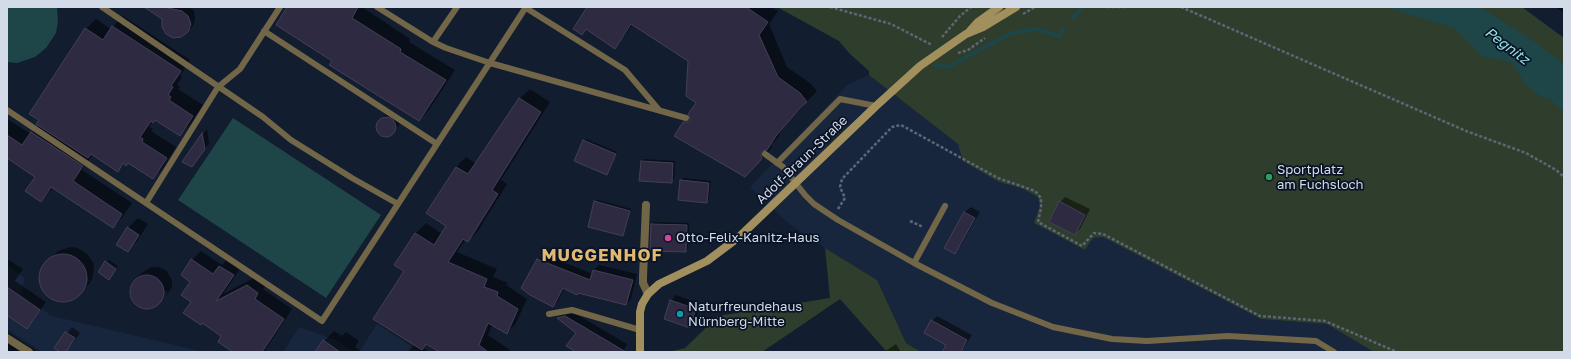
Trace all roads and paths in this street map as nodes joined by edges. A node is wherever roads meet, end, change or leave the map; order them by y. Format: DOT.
graph roads {
  1 [pos="102,7"];
  2 [pos="280,7"];
  3 [pos="377,7"];
  4 [pos="457,7"];
  5 [pos="526,7"];
  6 [pos="830,7"];
  7 [pos="971,7"];
  8 [pos="999,7"];
  9 [pos="1016,7"];
  10 [pos="1107,7"];
  11 [pos="1126,7"];
  12 [pos="1181,7"];
  13 [pos="264,31"];
  14 [pos="966,34"];
  15 [pos="941,38"];
  16 [pos="433,42"];
  17 [pos="932,45"];
  18 [pos="490,63"];
  19 [pos="218,87"];
  20 [pos="876,106"];
  21 [pos="7,110"];
  22 [pos="659,110"];
  23 [pos="686,118"];
  24 [pos="437,144"];
  25 [pos="765,154"];
  26 [pos="777,163"];
  27 [pos="1564,177"];
  28 [pos="796,183"];
  29 [pos="146,203"];
  30 [pos="398,204"];
  31 [pos="646,205"];
  32 [pos="944,206"];
  33 [pos="833,217"];
  34 [pos="910,221"];
  35 [pos="931,231"];
  36 [pos="914,264"];
  37 [pos="648,294"];
  38 [pos="550,314"];
  39 [pos="640,330"];
  40 [pos="7,338"];
  41 [pos="29,352"];
  42 [pos="640,352"];
  43 [pos="1334,352"];
  44 [pos="1398,352"];
  1 -- 19 [label="lane"];
  2 -- 13 [label="lane"];
  3 -- 16 [label="lane"];
  4 -- 16 [label="lane"];
  5 -- 18 [label="lane"];
  5 -- 22 [label="lane"];
  6 -- 17 [label="path"];
  7 -- 15 [label="path"];
  8 -- 14 [label="main road, Adolf-Braun-Straße"];
  9 -- 14 [label="main road, Adolf-Braun-Straße"];
  10 -- 11 [label="path"];
  12 -- 27 [label="path"];
  13 -- 19 [label="lane"];
  13 -- 24 [label="lane"];
  14 -- 20 [label="main road, Adolf-Braun-Straße"];
  16 -- 18 [label="lane"];
  18 -- 22 [label="lane"];
  18 -- 24 [label="lane"];
  19 -- 29 [label="lane"];
  19 -- 30 [label="lane"];
  20 -- 26 [label="lane"];
  20 -- 28 [label="main road, Adolf-Braun-Straße"];
  21 -- 29 [label="lane"];
  22 -- 23 [label="lane"];
  24 -- 30 [label="lane"];
  25 -- 26 [label="lane"];
  26 -- 28 [label="lane"];
  28 -- 33 [label="lane"];
  28 -- 37 [label="main road, Adolf-Braun-Straße"];
  29 -- 30 [label="lane"];
  31 -- 37 [label="street"];
  32 -- 35 [label="lane"];
  33 -- 36 [label="lane"];
  33 -- 44 [label="path"];
  34 -- 35 [label="path"];
  35 -- 36 [label="lane"];
  36 -- 43 [label="lane"];
  37 -- 39 [label="main road"];
  38 -- 39 [label="lane"];
  39 -- 42 [label="main road"];
  40 -- 41 [label="street"];
}
